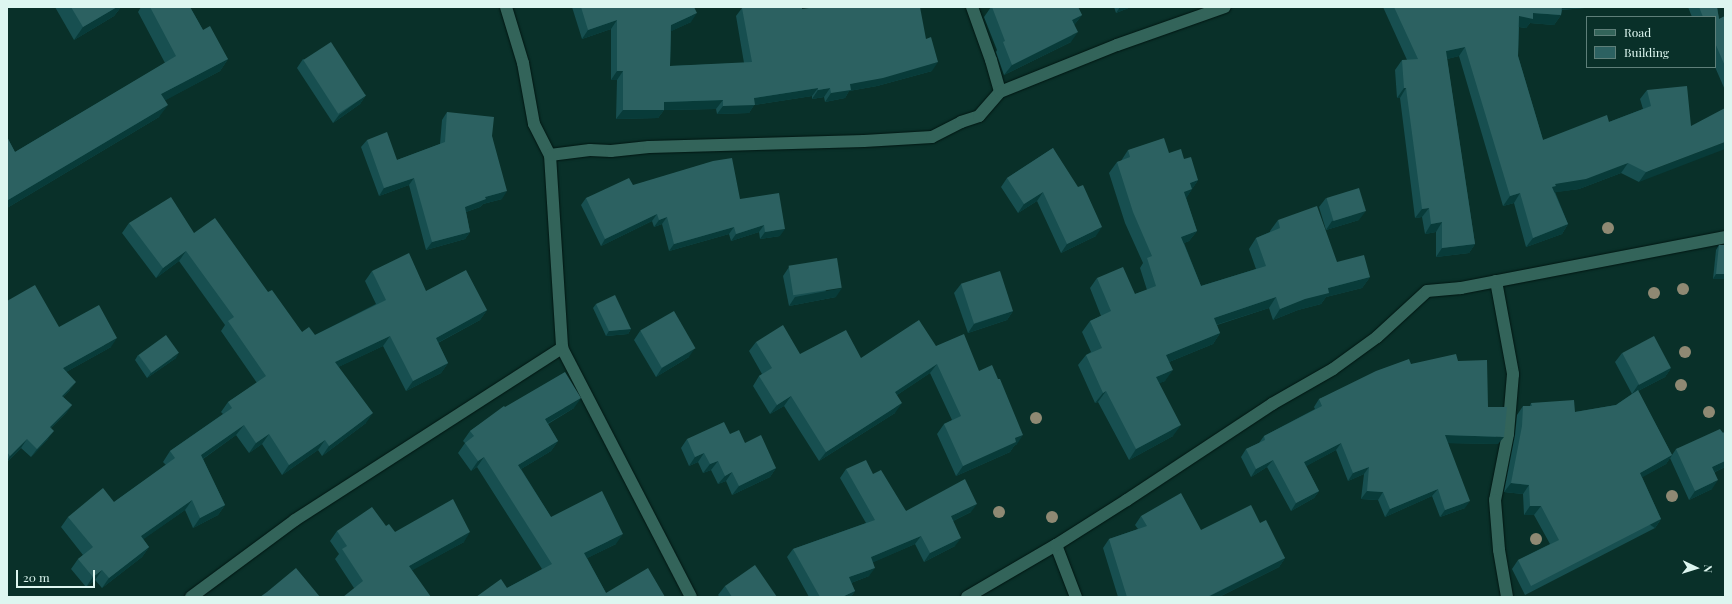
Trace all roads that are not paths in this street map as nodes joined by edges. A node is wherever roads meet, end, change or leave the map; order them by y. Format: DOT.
graph roads {
  1 [pos="506,7"];
  2 [pos="972,7"];
  3 [pos="1225,7"];
  4 [pos="1000,92"];
  5 [pos="550,155"];
  6 [pos="1725,238"];
  7 [pos="1496,281"];
  8 [pos="562,348"];
  9 [pos="1056,545"];
  10 [pos="192,597"];
  11 [pos="691,597"];
  12 [pos="967,597"];
  13 [pos="1076,597"];
  14 [pos="1508,597"];
  1 -- 5 [label="street"];
  2 -- 4 [label="street"];
  3 -- 4 [label="street"];
  4 -- 5 [label="street"];
  5 -- 8 [label="street"];
  6 -- 7 [label="street"];
  7 -- 9 [label="street"];
  7 -- 14 [label="street"];
  8 -- 10 [label="street"];
  8 -- 11 [label="street"];
  9 -- 12 [label="street"];
  9 -- 13 [label="street"];
}
